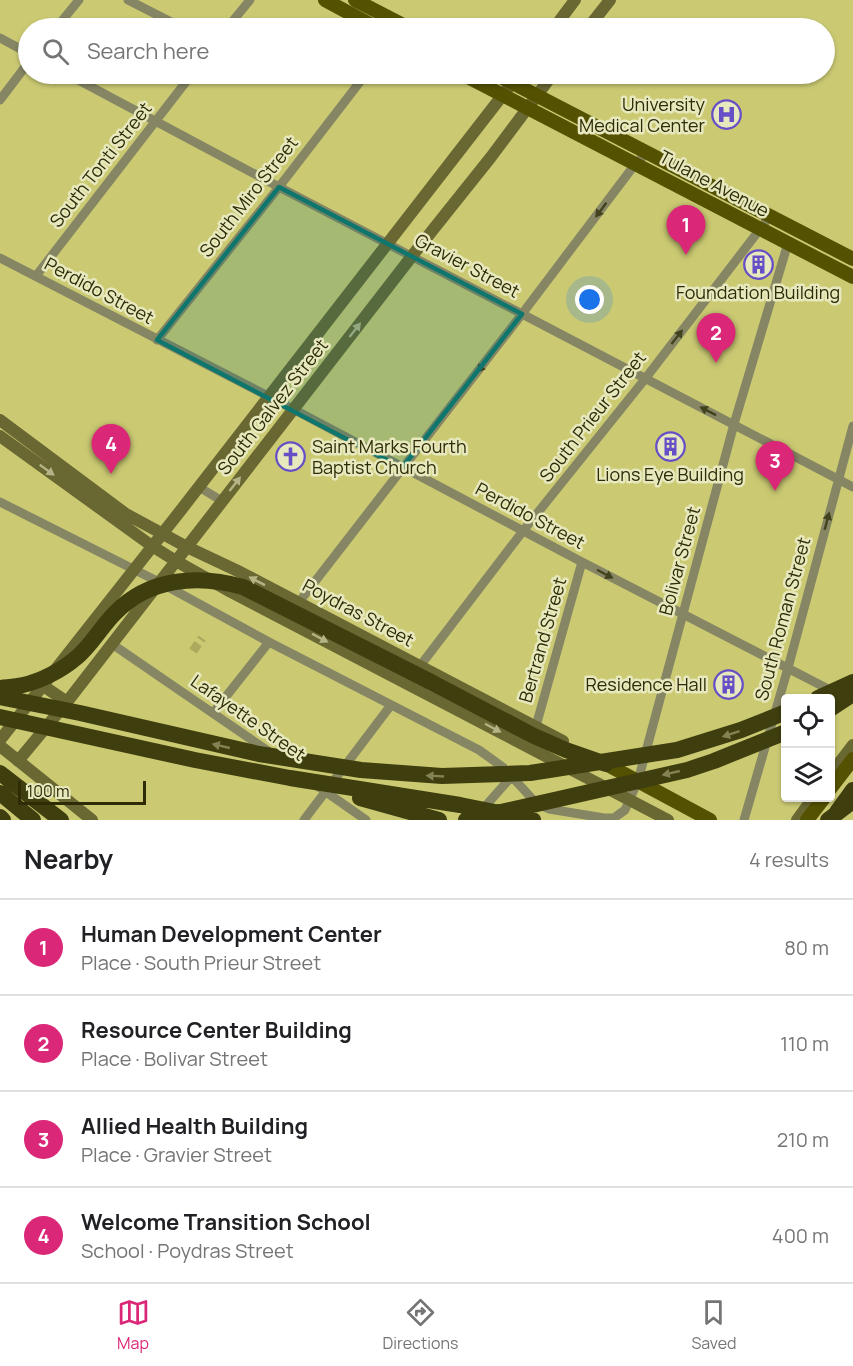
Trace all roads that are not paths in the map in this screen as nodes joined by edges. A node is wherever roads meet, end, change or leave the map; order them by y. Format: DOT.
graph roads {
  1 [pos="79,0"];
  2 [pos="128,0"];
  3 [pos="250,0"];
  4 [pos="325,0"];
  5 [pos="355,0"];
  6 [pos="575,0"];
  7 [pos="610,0"];
  8 [pos="64,18"];
  9 [pos="163,18"];
  10 [pos="235,18"];
  11 [pos="358,18"];
  12 [pos="387,18"];
  13 [pos="562,18"];
  14 [pos="596,18"];
  15 [pos="0,38"];
  16 [pos="18,48"];
  17 [pos="18,76"];
  18 [pos="86,84"];
  19 [pos="184,84"];
  20 [pos="358,84"];
  21 [pos="481,84"];
  22 [pos="510,84"];
  23 [pos="522,84"];
  24 [pos="545,84"];
  25 [pos="502,95"];
  26 [pos="536,95"];
  27 [pos="0,100"];
  28 [pos="526,108"];
  29 [pos="156,121"];
  30 [pos="648,152"];
  31 [pos="636,163"];
  32 [pos="279,187"];
  33 [pos="770,216"];
  34 [pos="761,229"];
  35 [pos="788,243"];
  36 [pos="388,244"];
  37 [pos="412,256"];
  38 [pos="0,258"];
  39 [pos="853,260"];
  40 [pos="36,276"];
  41 [pos="853,277"];
  42 [pos="522,314"];
  43 [pos="157,340"];
  44 [pos="645,379"];
  45 [pos="269,397"];
  46 [pos="293,409"];
  47 [pos="0,420"];
  48 [pos="734,424"];
  49 [pos="853,426"];
  50 [pos="0,436"];
  51 [pos="402,468"];
  52 [pos="839,479"];
  53 [pos="199,487"];
  54 [pos="853,487"];
  55 [pos="222,501"];
  56 [pos="0,502"];
  57 [pos="523,531"];
  58 [pos="162,534"];
  59 [pos="152,546"];
  60 [pos="187,547"];
  61 [pos="176,561"];
  62 [pos="582,562"];
  63 [pos="135,570"];
  64 [pos="159,582"];
  65 [pos="298,602"];
  66 [pos="683,615"];
  67 [pos="286,620"];
  68 [pos="78,642"];
  69 [pos="269,642"];
  70 [pos="112,644"];
  71 [pos="99,661"];
  72 [pos="420,666"];
  73 [pos="788,668"];
  74 [pos="853,682"];
  75 [pos="42,685"];
  76 [pos="0,688"];
  77 [pos="828,694"];
  78 [pos="853,694"];
  79 [pos="0,697"];
  80 [pos="67,702"];
  81 [pos="853,702"];
  82 [pos="391,705"];
  83 [pos="835,706"];
  84 [pos="213,713"];
  85 [pos="781,714"];
  86 [pos="0,717"];
  87 [pos="536,726"];
  88 [pos="781,734"];
  89 [pos="0,740"];
  90 [pos="853,745"];
  91 [pos="0,746"];
  92 [pos="853,759"];
  93 [pos="18,760"];
  94 [pos="606,764"];
  95 [pos="835,770"];
  96 [pos="0,773"];
  97 [pos="512,776"];
  98 [pos="290,778"];
  99 [pos="638,781"];
  100 [pos="835,784"];
  101 [pos="853,790"];
  102 [pos="326,792"];
  103 [pos="526,792"];
  104 [pos="0,793"];
  105 [pos="630,800"];
  106 [pos="853,801"];
  107 [pos="810,802"];
  108 [pos="821,802"];
  109 [pos="33,820"];
  110 [pos="61,820"];
  111 [pos="92,820"];
  112 [pos="304,820"];
  113 [pos="366,820"];
  114 [pos="439,820"];
  115 [pos="466,820"];
  116 [pos="473,820"];
  117 [pos="516,820"];
  118 [pos="535,820"];
  119 [pos="668,820"];
  120 [pos="710,820"];
  121 [pos="744,820"];
  122 [pos="796,820"];
  123 [pos="807,820"];
  124 [pos="830,820"];
  1 -- 8 [label="street"];
  2 -- 9 [label="street"];
  3 -- 10 [label="street"];
  4 -- 11 [label="main road"];
  5 -- 12 [label="main road"];
  6 -- 13 [label="street"];
  7 -- 14 [label="street"];
  15 -- 16 [label="street"];
  17 -- 27 [label="street"];
  18 -- 29 [label="street, Gravier Street"];
  19 -- 29 [label="street, South Tonti Street"];
  20 -- 32 [label="street, South Miro Street"];
  21 -- 25 [label="main road, Tulane Avenue"];
  22 -- 25 [label="street, South Galvez Street"];
  23 -- 26 [label="main road, Tulane Avenue"];
  24 -- 26 [label="street, South Galvez Street"];
  25 -- 28 [label="main road, Tulane Avenue"];
  25 -- 36 [label="street, South Galvez Street"];
  26 -- 28 [label="street, South Galvez Street"];
  26 -- 30 [label="main road, Tulane Avenue"];
  28 -- 31 [label="main road, Tulane Avenue"];
  28 -- 37 [label="street, South Galvez Street"];
  29 -- 32 [label="street, Gravier Street"];
  29 -- 40 [label="street, South Tonti Street"];
  30 -- 31 [label="street"];
  30 -- 33 [label="main road, Tulane Avenue"];
  31 -- 34 [label="main road, Tulane Avenue"];
  31 -- 42 [label="street, one-way"];
  32 -- 36 [label="street, Gravier Street"];
  32 -- 43 [label="street, South Miro Street"];
  33 -- 34 [label="street, South Prieur Street"];
  33 -- 39 [label="main road, Tulane Avenue"];
  34 -- 35 [label="main road, Tulane Avenue"];
  44 -- 34 [label="street, South Prieur Street, one-way"];
  35 -- 41 [label="main road, Tulane Avenue"];
  35 -- 48 [label="street, Bolivar Street"];
  36 -- 37 [label="street, Gravier Street"];
  36 -- 45 [label="street, South Galvez Street"];
  37 -- 42 [label="street, Gravier Street"];
  46 -- 37 [label="street, South Galvez Street, one-way"];
  38 -- 40 [label="street, Perdido Street"];
  40 -- 43 [label="street, Perdido Street"];
  42 -- 44 [label="street, Gravier Street"];
  42 -- 51 [label="street, one-way"];
  43 -- 45 [label="street, Perdido Street"];
  48 -- 44 [label="street, Gravier Street, one-way"];
  44 -- 57 [label="street, South Prieur Street"];
  45 -- 46 [label="street, Perdido Street"];
  45 -- 53 [label="street, South Galvez Street"];
  46 -- 51 [label="street, Perdido Street"];
  55 -- 46 [label="street, South Galvez Street, one-way"];
  47 -- 58 [label="street, Poydras Street"];
  48 -- 52 [label="street, Gravier Street"];
  48 -- 66 [label="street, Bolivar Street"];
  49 -- 52 [label="street, South Roman Street"];
  50 -- 59 [label="street, one-way"];
  51 -- 57 [label="street, Perdido Street"];
  51 -- 65 [label="street"];
  52 -- 54 [label="street, Gravier Street"];
  73 -- 52 [label="street, South Roman Street, one-way"];
  53 -- 55 [label="street"];
  53 -- 58 [label="street, South Galvez Street"];
  55 -- 60 [label="street, South Galvez Street"];
  56 -- 63 [label="street"];
  57 -- 62 [label="street, Perdido Street"];
  57 -- 72 [label="street, South Prieur Street"];
  58 -- 59 [label="street, South Galvez Street"];
  58 -- 60 [label="street, Poydras Street"];
  59 -- 61 [label="street"];
  59 -- 63 [label="street, South Galvez Street"];
  60 -- 61 [label="street, South Galvez Street"];
  65 -- 60 [label="street, Poydras Street, one-way"];
  61 -- 64 [label="street, South Galvez Street"];
  61 -- 67 [label="street"];
  62 -- 66 [label="street, Perdido Street, one-way"];
  62 -- 87 [label="street, Bertrand Street"];
  63 -- 64 [label="street"];
  63 -- 68 [label="street, South Galvez Street"];
  64 -- 69 [label="street"];
  64 -- 70 [label="street, South Galvez Street"];
  65 -- 67 [label="street"];
  65 -- 72 [label="street, Poydras Street"];
  66 -- 73 [label="street, Perdido Street"];
  66 -- 99 [label="street, Bolivar Street"];
  67 -- 105 [label="street, one-way"];
  68 -- 71 [label="street"];
  68 -- 75 [label="street, South Galvez Street"];
  69 -- 82 [label="street"];
  69 -- 84 [label="street"];
  70 -- 71 [label="street, South Galvez Street"];
  70 -- 84 [label="street, Lafayette Street"];
  71 -- 80 [label="street, South Galvez Street"];
  72 -- 87 [label="street, Poydras Street"];
  73 -- 81 [label="street, Perdido Street"];
  73 -- 121 [label="street, South Roman Street"];
  74 -- 77 [label="highway, bridge"];
  75 -- 80 [label="street"];
  75 -- 89 [label="street, South Galvez Street"];
  76 -- 94 [label="highway, bridge"];
  78 -- 83 [label="highway, bridge"];
  85 -- 79 [label="highway, one-way, bridge"];
  80 -- 93 [label="street, South Galvez Street"];
  82 -- 97 [label="street"];
  82 -- 102 [label="street"];
  84 -- 102 [label="street, Lafayette Street"];
  86 -- 98 [label="highway, bridge"];
  87 -- 94 [label="street, Poydras Street"];
  88 -- 115 [label="highway, one-way, bridge"];
  90 -- 95 [label="street"];
  91 -- 93 [label="street"];
  92 -- 100 [label="main road"];
  93 -- 111 [label="street"];
  94 -- 99 [label="main road, Poydras Street"];
  96 -- 110 [label="highway"];
  97 -- 103 [label="street"];
  97 -- 116 [label="street"];
  98 -- 114 [label="highway, bridge"];
  98 -- 118 [label="highway, bridge"];
  99 -- 105 [label="street, Bolivar Street"];
  99 -- 120 [label="main road, Poydras Street"];
  101 -- 124 [label="highway, bridge"];
  102 -- 112 [label="street"];
  102 -- 113 [label="street, Lafayette Street"];
  103 -- 105 [label="street, Bolivar Street"];
  103 -- 117 [label="street"];
  104 -- 109 [label="highway"];
  105 -- 119 [label="street"];
  106 -- 124 [label="highway, bridge"];
  107 -- 122 [label="street"];
  108 -- 123 [label="main road"];
}
